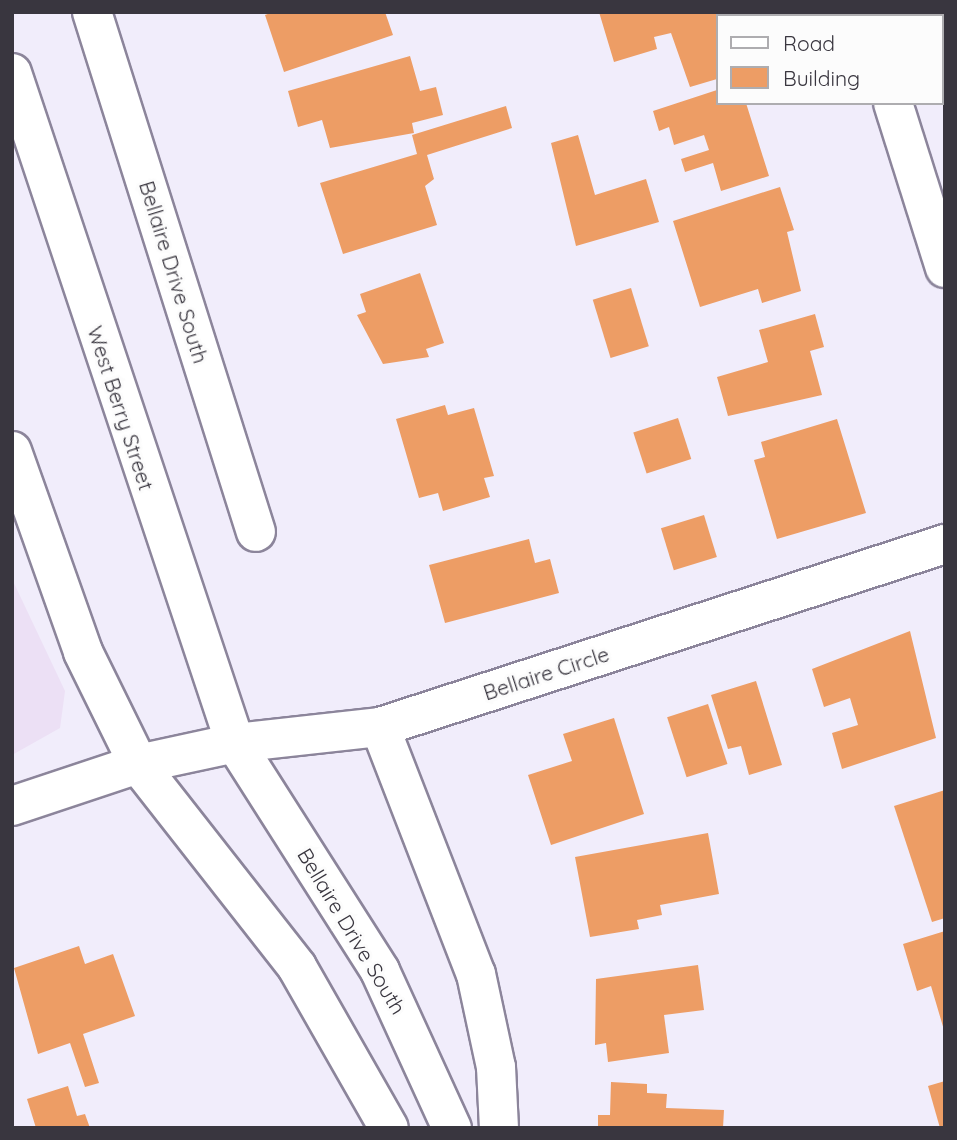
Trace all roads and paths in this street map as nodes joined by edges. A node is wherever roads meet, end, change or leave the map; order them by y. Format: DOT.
graph roads {
  1 [pos="92,12"];
  2 [pos="12,73"];
  3 [pos="894,105"];
  4 [pos="945,268"];
  5 [pos="12,451"];
  6 [pos="256,532"];
  7 [pos="945,544"];
  8 [pos="380,727"];
  9 [pos="234,743"];
  10 [pos="138,764"];
  11 [pos="12,806"];
  12 [pos="389,1128"];
  13 [pos="452,1128"];
  14 [pos="499,1128"];
  1 -- 6 [label="street, Bellaire Drive South"];
  2 -- 9 [label="street, West Berry Street"];
  3 -- 4 [label="street"];
  5 -- 10 [label="street"];
  7 -- 8 [label="street, Bellaire Circle"];
  8 -- 9 [label="street, Bellaire Circle"];
  8 -- 14 [label="street"];
  9 -- 10 [label="street, Bellaire Circle"];
  9 -- 13 [label="street, Bellaire Drive South"];
  10 -- 11 [label="street, Bellaire Circle"];
  10 -- 12 [label="street"];
}
